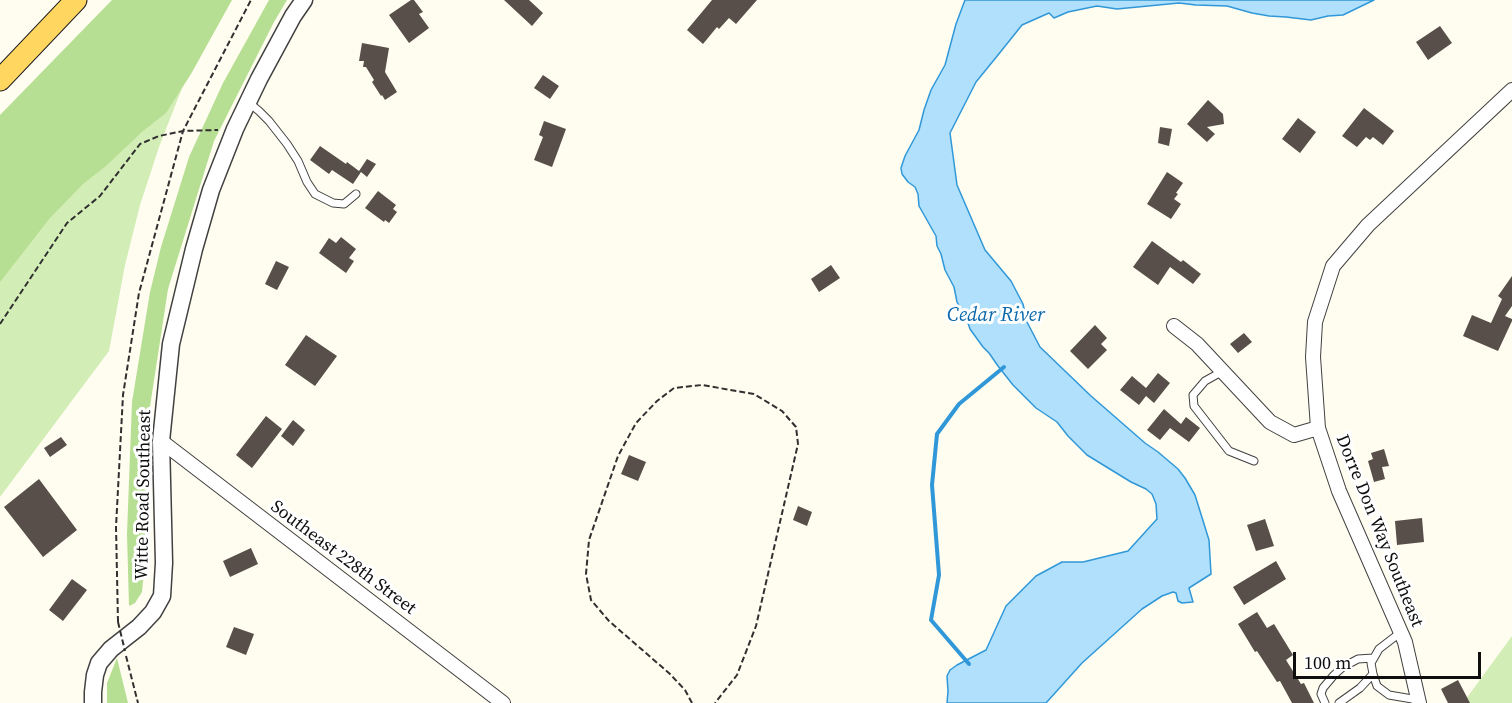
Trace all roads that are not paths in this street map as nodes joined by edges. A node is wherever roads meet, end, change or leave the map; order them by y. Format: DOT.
graph roads {
  1 [pos="76,0"];
  2 [pos="304,0"];
  3 [pos="0,80"];
  4 [pos="1512,90"];
  5 [pos="248,102"];
  6 [pos="356,194"];
  7 [pos="1174,326"];
  8 [pos="1223,371"];
  9 [pos="1318,428"];
  10 [pos="161,441"];
  11 [pos="1254,461"];
  12 [pos="1401,632"];
  13 [pos="1373,658"];
  14 [pos="1372,674"];
  15 [pos="1419,702"];
  16 [pos="93,703"];
  17 [pos="503,703"];
  18 [pos="1325,703"];
  19 [pos="1339,703"];
  1 -- 3 [label="main road"];
  2 -- 5 [label="street, Witte Road Southeast"];
  4 -- 9 [label="street, Dorre Don Way Southeast"];
  5 -- 6 [label="lane"];
  5 -- 10 [label="street, Witte Road Southeast"];
  7 -- 8 [label="street"];
  8 -- 9 [label="street"];
  8 -- 11 [label="lane"];
  9 -- 12 [label="street, Dorre Don Way Southeast"];
  10 -- 16 [label="street, Witte Road Southeast"];
  10 -- 17 [label="street, Southeast 228th Street"];
  12 -- 13 [label="lane"];
  12 -- 15 [label="street, Dorre Don Way Southeast"];
  13 -- 14 [label="lane"];
  13 -- 18 [label="lane"];
  14 -- 15 [label="lane"];
  14 -- 19 [label="lane"];
}
